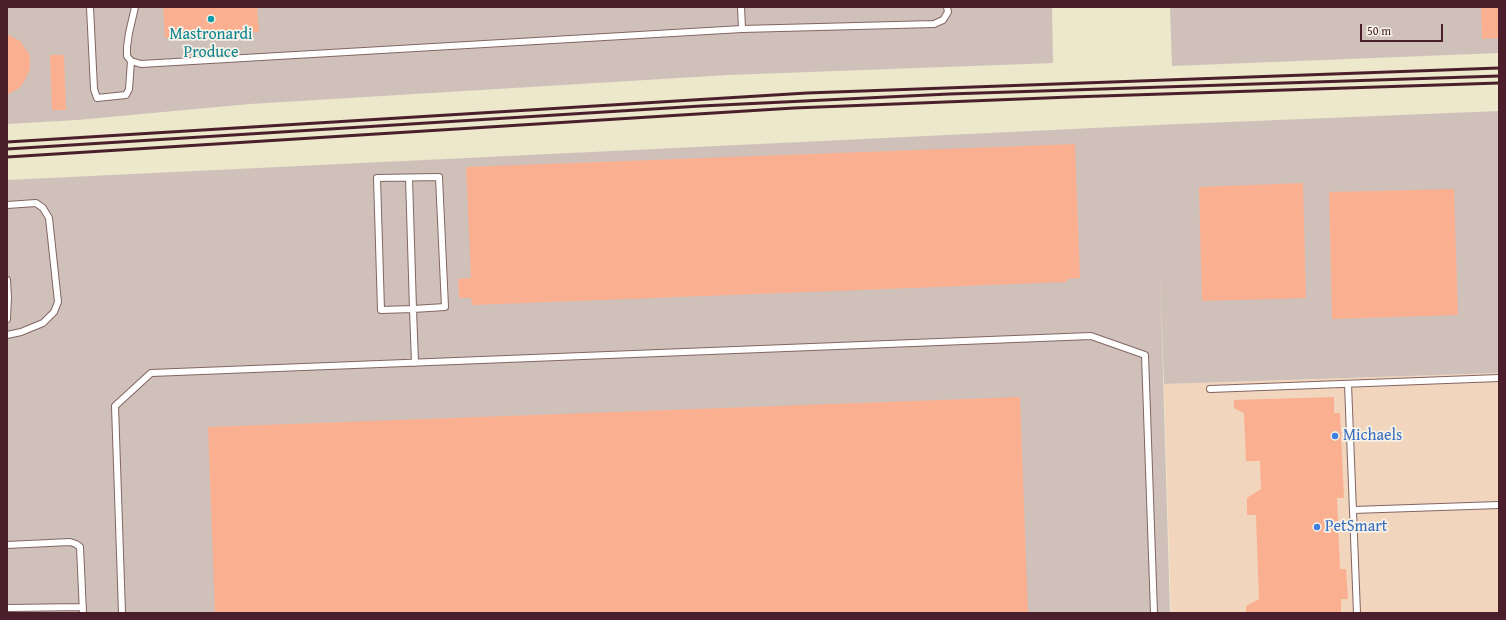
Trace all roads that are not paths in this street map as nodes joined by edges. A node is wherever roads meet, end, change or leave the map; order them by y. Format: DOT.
graph roads {
  1 [pos="90,7"];
  2 [pos="135,7"];
  3 [pos="741,7"];
  4 [pos="947,7"];
  5 [pos="742,29"];
  6 [pos="131,61"];
  7 [pos="408,178"];
  8 [pos="7,205"];
  9 [pos="7,280"];
  10 [pos="8,297"];
  11 [pos="413,309"];
  12 [pos="7,319"];
  13 [pos="7,334"];
  14 [pos="415,363"];
  15 [pos="1499,378"];
  16 [pos="1348,384"];
  17 [pos="1210,389"];
  18 [pos="1499,505"];
  19 [pos="1353,510"];
  20 [pos="7,545"];
  21 [pos="7,608"];
  22 [pos="83,610"];
  23 [pos="122,613"];
  24 [pos="1154,613"];
  25 [pos="1357,613"];
  1 -- 6 [label="lane"];
  2 -- 6 [label="lane"];
  3 -- 5 [label="lane"];
  4 -- 5 [label="lane"];
  5 -- 6 [label="lane"];
  7 -- 11 [label="lane"];
  7 -- 11 [label="lane"];
  7 -- 11 [label="lane"];
  8 -- 13 [label="lane"];
  9 -- 10 [label="lane"];
  10 -- 12 [label="lane"];
  11 -- 14 [label="lane"];
  14 -- 23 [label="lane"];
  14 -- 24 [label="lane"];
  15 -- 16 [label="lane"];
  16 -- 17 [label="lane"];
  16 -- 19 [label="lane"];
  18 -- 19 [label="lane"];
  19 -- 25 [label="lane"];
  20 -- 22 [label="lane"];
  21 -- 22 [label="lane"];
}
